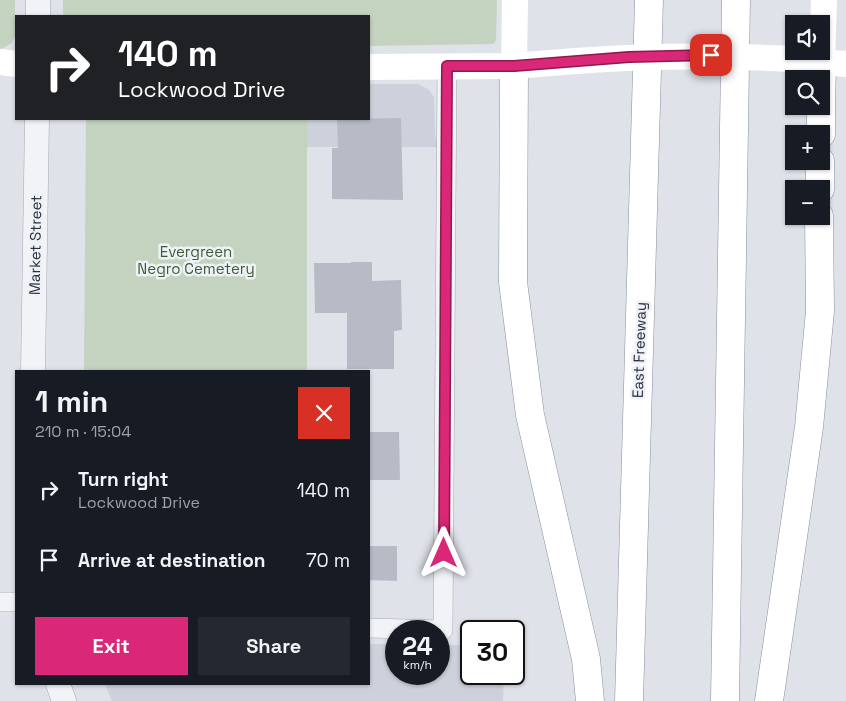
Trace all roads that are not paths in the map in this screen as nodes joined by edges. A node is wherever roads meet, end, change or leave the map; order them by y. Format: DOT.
graph roads {
  1 [pos="38,0"];
  2 [pos="515,0"];
  3 [pos="649,0"];
  4 [pos="736,0"];
  5 [pos="824,0"];
  6 [pos="38,15"];
  7 [pos="0,62"];
  8 [pos="834,63"];
  9 [pos="15,64"];
  10 [pos="447,66"];
  11 [pos="514,66"];
  12 [pos="370,67"];
  13 [pos="830,76"];
  14 [pos="37,120"];
  15 [pos="819,225"];
  16 [pos="33,370"];
  17 [pos="0,602"];
  18 [pos="15,602"];
  19 [pos="370,628"];
  20 [pos="58,685"];
  21 [pos="64,701"];
  22 [pos="590,701"];
  23 [pos="629,701"];
  24 [pos="724,701"];
  25 [pos="769,701"];
  1 -- 6 [label="street"];
  2 -- 11 [label="main road"];
  3 -- 23 [label="highway, East Freeway"];
  4 -- 24 [label="highway"];
  5 -- 8 [label="main road"];
  7 -- 9 [label="main road"];
  8 -- 11 [label="main road, bridge"];
  8 -- 13 [label="highway"];
  10 -- 11 [label="main road"];
  10 -- 12 [label="main road"];
  10 -- 19 [label="street"];
  11 -- 22 [label="highway"];
  14 -- 16 [label="street, Market Street"];
  15 -- 25 [label="highway"];
  17 -- 18 [label="street"];
  20 -- 21 [label="street"];
}
